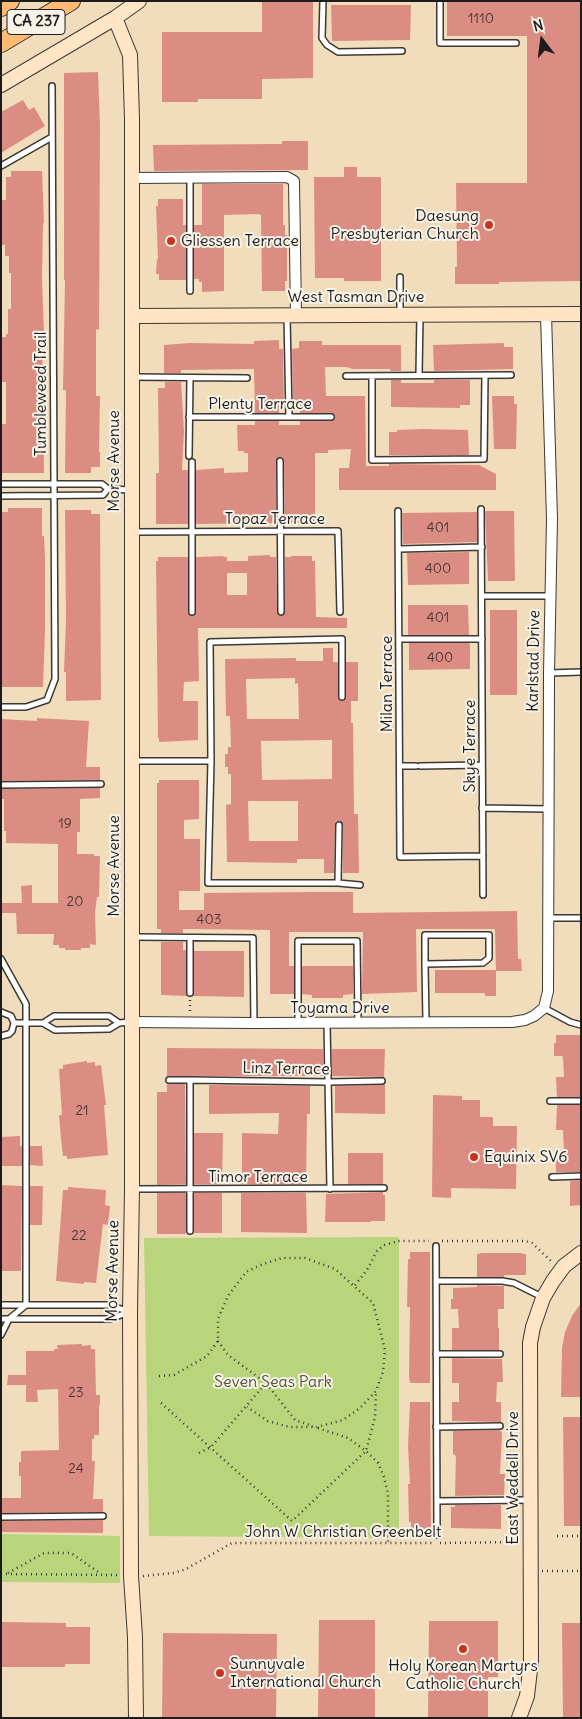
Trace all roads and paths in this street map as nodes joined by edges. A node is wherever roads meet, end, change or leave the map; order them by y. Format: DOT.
graph roads {
  1 [pos="10,1"];
  2 [pos="71,1"];
  3 [pos="139,1"];
  4 [pos="323,1"];
  5 [pos="440,1"];
  6 [pos="1,7"];
  7 [pos="115,18"];
  8 [pos="1,43"];
  9 [pos="516,43"];
  10 [pos="402,51"];
  11 [pos="1,84"];
  12 [pos="52,86"];
  13 [pos="52,137"];
  14 [pos="1,166"];
  15 [pos="131,178"];
  16 [pos="190,178"];
  17 [pos="400,277"];
  18 [pos="190,291"];
  19 [pos="420,314"];
  20 [pos="546,314"];
  21 [pos="581,314"];
  22 [pos="291,315"];
  23 [pos="400,315"];
  24 [pos="132,316"];
  25 [pos="485,375"];
  26 [pos="511,375"];
  27 [pos="346,376"];
  28 [pos="372,376"];
  29 [pos="419,376"];
  30 [pos="132,377"];
  31 [pos="190,378"];
  32 [pos="248,378"];
  33 [pos="189,417"];
  34 [pos="289,417"];
  35 [pos="331,417"];
  36 [pos="189,456"];
  37 [pos="280,460"];
  38 [pos="192,462"];
  39 [pos="1,484"];
  40 [pos="54,484"];
  41 [pos="108,489"];
  42 [pos="131,490"];
  43 [pos="54,495"];
  44 [pos="1,496"];
  45 [pos="482,509"];
  46 [pos="398,511"];
  47 [pos="281,531"];
  48 [pos="131,532"];
  49 [pos="192,532"];
  50 [pos="482,547"];
  51 [pos="399,549"];
  52 [pos="482,596"];
  53 [pos="550,596"];
  54 [pos="192,612"];
  55 [pos="281,612"];
  56 [pos="340,612"];
  57 [pos="399,639"];
  58 [pos="482,639"];
  59 [pos="581,672"];
  60 [pos="549,673"];
  61 [pos="342,697"];
  62 [pos="1,707"];
  63 [pos="131,761"];
  64 [pos="211,761"];
  65 [pos="482,765"];
  66 [pos="400,766"];
  67 [pos="101,784"];
  68 [pos="1,785"];
  69 [pos="482,808"];
  70 [pos="549,810"];
  71 [pos="339,825"];
  72 [pos="482,856"];
  73 [pos="338,883"];
  74 [pos="360,885"];
  75 [pos="483,895"];
  76 [pos="548,918"];
  77 [pos="581,918"];
  78 [pos="131,937"];
  79 [pos="190,938"];
  80 [pos="1,960"];
  81 [pos="425,964"];
  82 [pos="190,993"];
  83 [pos="544,1008"];
  84 [pos="1,1012"];
  85 [pos="125,1022"];
  86 [pos="190,1022"];
  87 [pos="426,1022"];
  88 [pos="14,1023"];
  89 [pos="43,1023"];
  90 [pos="254,1023"];
  91 [pos="298,1023"];
  92 [pos="327,1023"];
  93 [pos="358,1023"];
  94 [pos="26,1024"];
  95 [pos="581,1025"];
  96 [pos="1,1036"];
  97 [pos="169,1080"];
  98 [pos="190,1080"];
  99 [pos="328,1082"];
  100 [pos="382,1082"];
  101 [pos="581,1101"];
  102 [pos="550,1102"];
  103 [pos="581,1176"];
  104 [pos="552,1177"];
  105 [pos="384,1188"];
  106 [pos="132,1189"];
  107 [pos="190,1189"];
  108 [pos="330,1189"];
  109 [pos="190,1231"];
  110 [pos="436,1246"];
  111 [pos="581,1253"];
  112 [pos="551,1261"];
  113 [pos="436,1281"];
  114 [pos="355,1285"];
  115 [pos="543,1298"];
  116 [pos="1,1305"];
  117 [pos="26,1305"];
  118 [pos="130,1312"];
  119 [pos="1,1319"];
  120 [pos="9,1319"];
  121 [pos="1,1335"];
  122 [pos="218,1341"];
  123 [pos="436,1354"];
  124 [pos="500,1354"];
  125 [pos="160,1376"];
  126 [pos="266,1383"];
  127 [pos="376,1391"];
  128 [pos="161,1403"];
  129 [pos="246,1407"];
  130 [pos="500,1426"];
  131 [pos="317,1427"];
  132 [pos="436,1427"];
  133 [pos="211,1447"];
  134 [pos="366,1451"];
  135 [pos="200,1453"];
  136 [pos="530,1500"];
  137 [pos="437,1501"];
  138 [pos="103,1516"];
  139 [pos="1,1517"];
  140 [pos="436,1535"];
  141 [pos="556,1536"];
  142 [pos="581,1536"];
  143 [pos="518,1542"];
  144 [pos="388,1544"];
  145 [pos="531,1571"];
  146 [pos="581,1571"];
  147 [pos="1,1574"];
  148 [pos="6,1574"];
  149 [pos="102,1574"];
  150 [pos="121,1576"];
  151 [pos="145,1576"];
  152 [pos="136,1718"];
  153 [pos="519,1718"];
  1 -- 6 [label="highway, CA 237"];
  2 -- 8 [label="highway, CA 237"];
  3 -- 7 [label="street"];
  4 -- 10 [label="lane"];
  5 -- 9 [label="lane"];
  7 -- 11 [label="street"];
  7 -- 15 [label="street, Morse Avenue"];
  12 -- 13 [label="lane, Tumbleweed Trail"];
  13 -- 14 [label="lane"];
  13 -- 40 [label="lane, Tumbleweed Trail"];
  15 -- 16 [label="street"];
  15 -- 24 [label="street, Morse Avenue"];
  16 -- 18 [label="lane"];
  16 -- 22 [label="street"];
  17 -- 23 [label="lane"];
  19 -- 20 [label="street, West Tasman Drive"];
  19 -- 23 [label="street, West Tasman Drive"];
  19 -- 29 [label="lane"];
  20 -- 21 [label="street, West Tasman Drive"];
  20 -- 53 [label="street, Karlstad Drive"];
  22 -- 23 [label="street, West Tasman Drive"];
  22 -- 24 [label="street, West Tasman Drive"];
  22 -- 34 [label="lane"];
  24 -- 30 [label="street, Morse Avenue"];
  25 -- 26 [label="lane"];
  25 -- 28 [label="lane"];
  25 -- 29 [label="lane"];
  27 -- 28 [label="lane"];
  28 -- 29 [label="lane"];
  30 -- 31 [label="lane, Plenty Terrace"];
  30 -- 42 [label="street, Morse Avenue"];
  31 -- 32 [label="lane, Plenty Terrace"];
  31 -- 33 [label="lane, Plenty Terrace"];
  33 -- 34 [label="lane, Plenty Terrace"];
  33 -- 36 [label="lane, Plenty Terrace"];
  34 -- 35 [label="lane, Plenty Terrace"];
  37 -- 47 [label="lane"];
  38 -- 49 [label="lane"];
  39 -- 40 [label="lane"];
  40 -- 41 [label="lane"];
  40 -- 43 [label="lane, Tumbleweed Trail"];
  41 -- 42 [label="lane"];
  41 -- 43 [label="lane"];
  42 -- 48 [label="street, Morse Avenue"];
  43 -- 44 [label="lane"];
  43 -- 62 [label="lane, Tumbleweed Trail"];
  45 -- 50 [label="lane, Skye Terrace"];
  46 -- 51 [label="lane, Milan Terrace"];
  47 -- 49 [label="lane, Topaz Terrace"];
  47 -- 55 [label="lane"];
  47 -- 56 [label="lane, Topaz Terrace"];
  48 -- 49 [label="lane, Topaz Terrace"];
  48 -- 63 [label="street, Morse Avenue"];
  49 -- 54 [label="lane"];
  50 -- 51 [label="lane"];
  50 -- 52 [label="lane, Skye Terrace"];
  51 -- 57 [label="lane, Milan Terrace"];
  52 -- 53 [label="lane"];
  52 -- 58 [label="lane, Skye Terrace"];
  53 -- 60 [label="street, Karlstad Drive"];
  57 -- 58 [label="lane"];
  57 -- 66 [label="lane, Milan Terrace"];
  58 -- 65 [label="lane, Skye Terrace"];
  59 -- 60 [label="lane"];
  60 -- 70 [label="street, Karlstad Drive"];
  61 -- 64 [label="lane"];
  63 -- 64 [label="lane"];
  63 -- 78 [label="street, Morse Avenue"];
  64 -- 73 [label="lane"];
  65 -- 66 [label="lane"];
  65 -- 69 [label="lane, Skye Terrace"];
  66 -- 72 [label="lane, Milan Terrace"];
  67 -- 68 [label="lane"];
  69 -- 70 [label="lane"];
  69 -- 72 [label="lane, Skye Terrace"];
  70 -- 76 [label="street, Karlstad Drive"];
  71 -- 73 [label="lane"];
  72 -- 75 [label="lane, Skye Terrace"];
  73 -- 74 [label="lane"];
  76 -- 77 [label="lane"];
  76 -- 83 [label="street, Karlstad Drive"];
  78 -- 79 [label="lane"];
  78 -- 85 [label="street, Morse Avenue"];
  79 -- 82 [label="lane"];
  79 -- 90 [label="lane"];
  80 -- 94 [label="lane"];
  81 -- 81 [label="lane"];
  81 -- 87 [label="lane"];
  82 -- 86 [label="path"];
  83 -- 87 [label="street, Toyama Drive"];
  83 -- 95 [label="lane"];
  84 -- 88 [label="lane"];
  85 -- 86 [label="street, Toyama Drive"];
  85 -- 89 [label="lane"];
  85 -- 89 [label="lane"];
  85 -- 106 [label="street, Morse Avenue"];
  86 -- 90 [label="street, Toyama Drive"];
  87 -- 93 [label="street, Toyama Drive"];
  88 -- 94 [label="lane"];
  88 -- 96 [label="lane"];
  89 -- 94 [label="lane"];
  90 -- 91 [label="street, Toyama Drive"];
  91 -- 92 [label="street, Toyama Drive"];
  91 -- 93 [label="lane"];
  92 -- 93 [label="street, Toyama Drive"];
  92 -- 99 [label="lane"];
  94 -- 117 [label="lane"];
  97 -- 98 [label="lane, Linz Terrace"];
  98 -- 99 [label="lane, Linz Terrace"];
  98 -- 107 [label="lane"];
  99 -- 100 [label="lane, Linz Terrace"];
  99 -- 108 [label="lane"];
  101 -- 102 [label="lane"];
  103 -- 104 [label="lane"];
  105 -- 108 [label="lane, Timor Terrace"];
  106 -- 107 [label="lane, Timor Terrace"];
  106 -- 118 [label="street, Morse Avenue"];
  107 -- 108 [label="lane, Timor Terrace"];
  107 -- 109 [label="lane"];
  110 -- 113 [label="lane"];
  111 -- 115 [label="street, East Weddell Drive"];
  112 -- 114 [label="path"];
  113 -- 115 [label="lane"];
  113 -- 123 [label="lane"];
  114 -- 122 [label="path"];
  114 -- 127 [label="path"];
  115 -- 136 [label="street, East Weddell Drive"];
  116 -- 117 [label="lane"];
  117 -- 118 [label="lane"];
  117 -- 120 [label="lane"];
  118 -- 120 [label="lane"];
  118 -- 152 [label="street, Morse Avenue"];
  119 -- 120 [label="lane"];
  120 -- 121 [label="lane"];
  122 -- 125 [label="path"];
  122 -- 126 [label="path"];
  123 -- 124 [label="lane"];
  123 -- 132 [label="lane"];
  126 -- 129 [label="path"];
  126 -- 131 [label="path"];
  127 -- 131 [label="path"];
  127 -- 134 [label="path"];
  128 -- 133 [label="path"];
  129 -- 131 [label="path"];
  129 -- 133 [label="path"];
  130 -- 132 [label="lane"];
  131 -- 134 [label="path"];
  132 -- 137 [label="lane"];
  133 -- 134 [label="path"];
  133 -- 135 [label="path"];
  134 -- 144 [label="path"];
  136 -- 137 [label="lane"];
  136 -- 145 [label="street, East Weddell Drive"];
  137 -- 140 [label="lane"];
  138 -- 139 [label="lane"];
  141 -- 142 [label="path"];
  143 -- 144 [label="path, John W Christian Greenbelt"];
  144 -- 151 [label="path, John W Christian Greenbelt"];
  145 -- 146 [label="path"];
  145 -- 153 [label="street, East Weddell Drive"];
  147 -- 148 [label="path"];
  148 -- 149 [label="path"];
  148 -- 149 [label="path"];
  149 -- 150 [label="path"];
}
